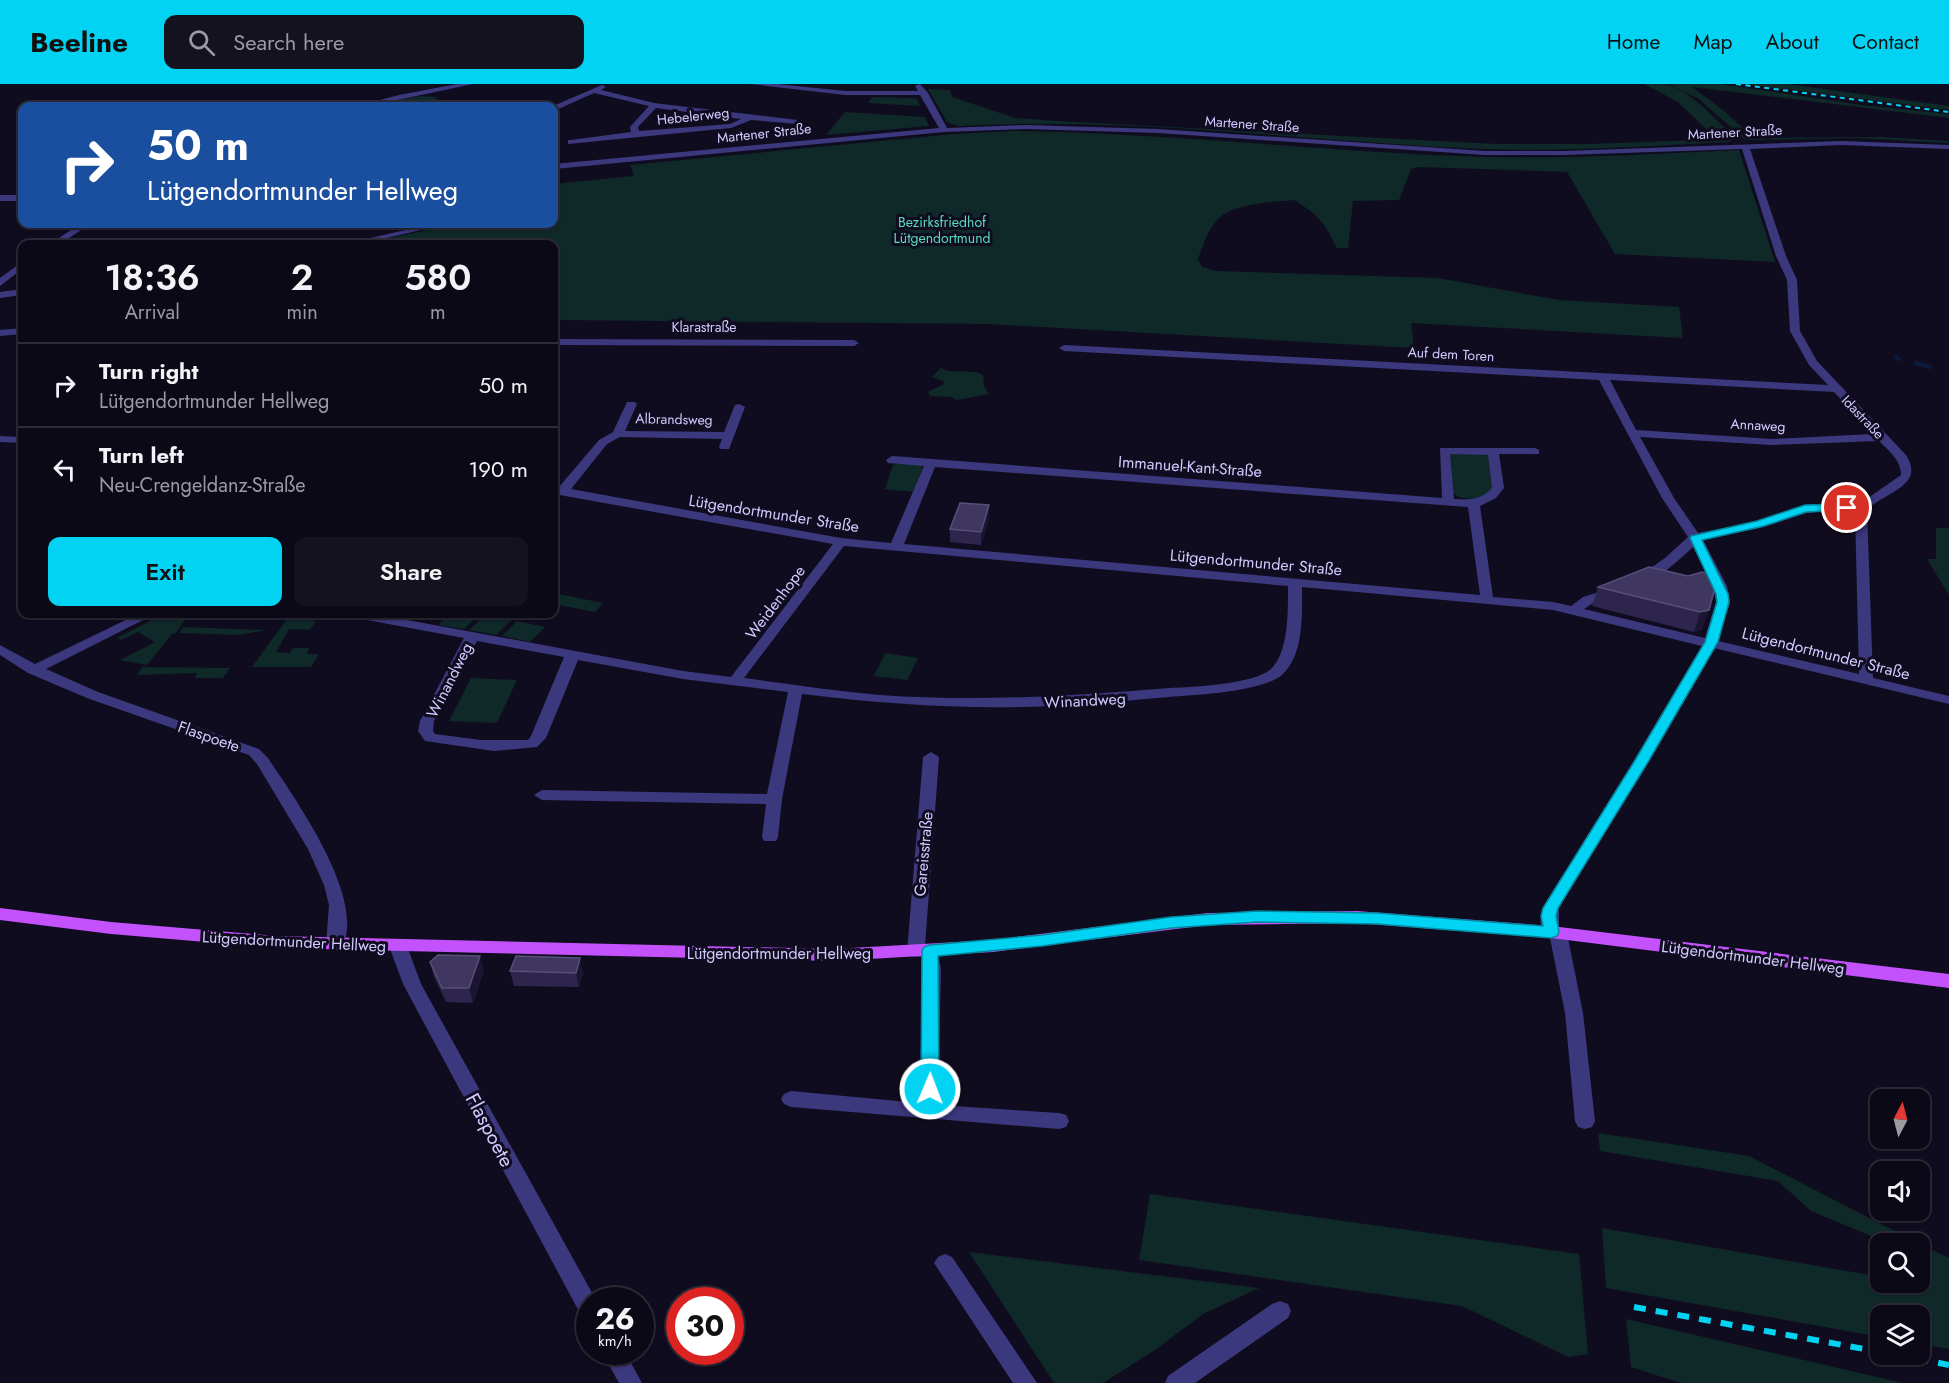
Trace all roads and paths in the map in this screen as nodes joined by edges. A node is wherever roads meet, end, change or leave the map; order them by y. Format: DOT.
graph roads {
  1 [pos="419,84"];
  2 [pos="469,84"];
  3 [pos="611,84"];
  4 [pos="752,85"];
  5 [pos="428,91"];
  6 [pos="593,91"];
  7 [pos="379,102"];
  8 [pos="654,105"];
  9 [pos="558,107"];
  10 [pos="804,111"];
  11 [pos="750,118"];
  12 [pos="944,130"];
  13 [pos="636,134"];
  14 [pos="572,142"];
  15 [pos="1745,145"];
  16 [pos="1949,147"];
  17 [pos="558,167"];
  18 [pos="0,198"];
  19 [pos="18,198"];
  20 [pos="80,228"];
  21 [pos="423,228"];
  22 [pos="60,240"];
  23 [pos="368,240"];
  24 [pos="18,268"];
  25 [pos="1,279"];
  26 [pos="18,293"];
  27 [pos="0,295"];
  28 [pos="18,331"];
  29 [pos="0,333"];
  30 [pos="558,342"];
  31 [pos="854,343"];
  32 [pos="1064,348"];
  33 [pos="1603,377"];
  34 [pos="1837,389"];
  35 [pos="631,404"];
  36 [pos="739,407"];
  37 [pos="1632,433"];
  38 [pos="618,434"];
  39 [pos="1882,436"];
  40 [pos="0,439"];
  41 [pos="18,440"];
  42 [pos="1493,452"];
  43 [pos="1535,452"];
  44 [pos="892,460"];
  45 [pos="930,463"];
  46 [pos="558,491"];
  47 [pos="1448,501"];
  48 [pos="1474,504"];
  49 [pos="1861,509"];
  50 [pos="1695,538"];
  51 [pos="841,542"];
  52 [pos="896,547"];
  53 [pos="1670,561"];
  54 [pos="1709,567"];
  55 [pos="1295,583"];
  56 [pos="1487,599"];
  57 [pos="1574,610"];
  58 [pos="140,618"];
  59 [pos="377,618"];
  60 [pos="472,636"];
  61 [pos="1711,642"];
  62 [pos="0,649"];
  63 [pos="572,656"];
  64 [pos="33,670"];
  65 [pos="1866,680"];
  66 [pos="735,681"];
  67 [pos="796,688"];
  68 [pos="1949,700"];
  69 [pos="931,757"];
  70 [pos="542,795"];
  71 [pos="774,799"];
  72 [pos="770,837"];
  73 [pos="0,914"];
  74 [pos="1555,933"];
  75 [pos="335,945"];
  76 [pos="398,946"];
  77 [pos="923,952"];
  78 [pos="1949,981"];
  79 [pos="791,1100"];
  80 [pos="928,1112"];
  81 [pos="1059,1121"];
  82 [pos="1585,1121"];
  83 [pos="945,1263"];
  84 [pos="577,1287"];
  85 [pos="1280,1311"];
  86 [pos="620,1365"];
  87 [pos="628,1382"];
  88 [pos="1026,1383"];
  89 [pos="1176,1383"];
  1 -- 5 [label="street"];
  2 -- 5 [label="street"];
  3 -- 6 [label="street"];
  4 -- 12 [label="street"];
  5 -- 7 [label="street"];
  6 -- 8 [label="street, Hebelerweg"];
  6 -- 9 [label="street"];
  8 -- 11 [label="street, Hebelerweg"];
  8 -- 13 [label="street, Hebelerweg"];
  10 -- 11 [label="street, Hebelerweg"];
  11 -- 13 [label="street, Hebelerweg"];
  12 -- 15 [label="street, Martener Straße"];
  12 -- 17 [label="street, Martener Straße"];
  13 -- 14 [label="street, Hebelerweg"];
  15 -- 16 [label="street, Martener Straße"];
  15 -- 34 [label="street, Idastraße"];
  18 -- 19 [label="street"];
  20 -- 22 [label="street"];
  21 -- 23 [label="street"];
  24 -- 25 [label="street"];
  26 -- 27 [label="street"];
  28 -- 29 [label="street"];
  30 -- 31 [label="street, Klarastraße"];
  32 -- 33 [label="street, Auf dem Toren"];
  33 -- 34 [label="street, Auf dem Toren"];
  33 -- 37 [label="street"];
  34 -- 39 [label="street, Idastraße"];
  35 -- 38 [label="street, Albrandsweg"];
  36 -- 38 [label="street, Albrandsweg"];
  37 -- 39 [label="street, Annaweg"];
  37 -- 50 [label="street"];
  38 -- 46 [label="street, Albrandsweg"];
  39 -- 49 [label="street, Idastraße"];
  40 -- 41 [label="street"];
  42 -- 43 [label="street"];
  42 -- 47 [label="street"];
  42 -- 48 [label="street"];
  44 -- 45 [label="street, Immanuel-Kant-Straße"];
  45 -- 47 [label="street, Immanuel-Kant-Straße"];
  45 -- 52 [label="street"];
  46 -- 51 [label="street, Lütgendortmunder Straße"];
  47 -- 48 [label="street, Immanuel-Kant-Straße"];
  48 -- 56 [label="street"];
  49 -- 50 [label="street"];
  49 -- 65 [label="street"];
  50 -- 53 [label="street"];
  50 -- 54 [label="street"];
  51 -- 52 [label="street, Lütgendortmunder Straße"];
  51 -- 66 [label="street, Weidenhope"];
  52 -- 55 [label="street, Lütgendortmunder Straße"];
  53 -- 54 [label="street"];
  53 -- 57 [label="street"];
  54 -- 61 [label="street"];
  55 -- 56 [label="street, Lütgendortmunder Straße"];
  55 -- 67 [label="street, Winandweg"];
  56 -- 57 [label="street, Lütgendortmunder Straße"];
  57 -- 61 [label="street, Lütgendortmunder Straße"];
  58 -- 64 [label="street"];
  59 -- 60 [label="street, Winandweg"];
  60 -- 63 [label="street, Winandweg"];
  60 -- 63 [label="street, Winandweg"];
  61 -- 65 [label="street, Lütgendortmunder Straße"];
  61 -- 74 [label="street"];
  62 -- 64 [label="street, Flaspoete"];
  63 -- 66 [label="street, Winandweg"];
  64 -- 75 [label="street, Flaspoete"];
  65 -- 68 [label="street, Lütgendortmunder Straße"];
  66 -- 67 [label="street, Winandweg"];
  67 -- 71 [label="street"];
  69 -- 77 [label="street, Gareisstraße"];
  70 -- 71 [label="street"];
  71 -- 72 [label="street"];
  73 -- 75 [label="main road, Lütgendortmunder Hellweg"];
  74 -- 77 [label="main road, Lütgendortmunder Hellweg"];
  74 -- 78 [label="main road, Lütgendortmunder Hellweg"];
  74 -- 82 [label="street"];
  75 -- 76 [label="main road, Lütgendortmunder Hellweg"];
  76 -- 77 [label="main road, Lütgendortmunder Hellweg"];
  76 -- 84 [label="street, Flaspoete"];
  77 -- 80 [label="street, Gareisstraße"];
  79 -- 80 [label="street"];
  80 -- 81 [label="street"];
  83 -- 88 [label="street"];
  85 -- 89 [label="street"];
  86 -- 87 [label="street"];
}
